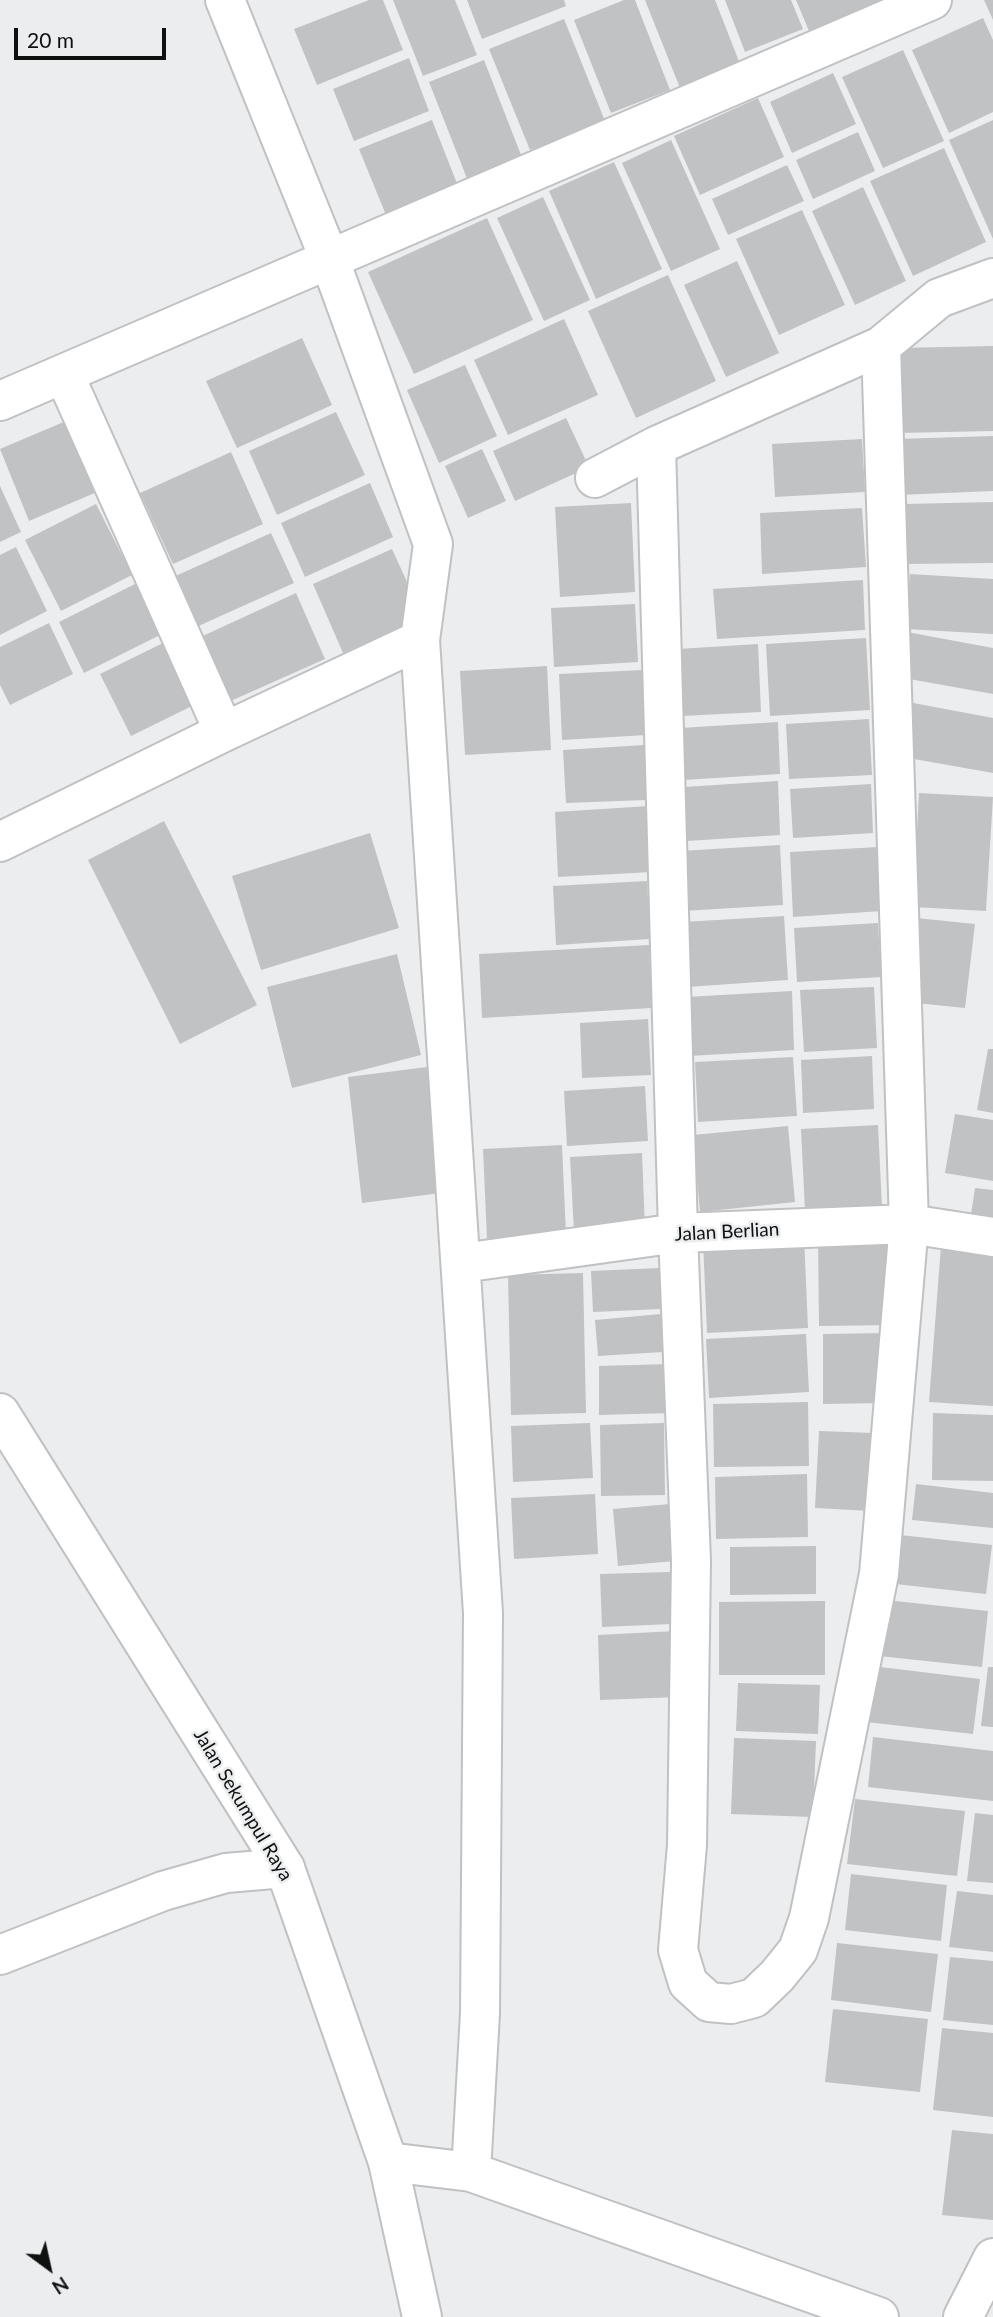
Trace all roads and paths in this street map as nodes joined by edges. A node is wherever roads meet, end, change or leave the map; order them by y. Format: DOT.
graph roads {
  1 [pos="932,0"];
  2 [pos="239,5"];
  3 [pos="329,258"];
  4 [pos="993,278"];
  5 [pos="881,346"];
  6 [pos="64,374"];
  7 [pos="0,401"];
  8 [pos="656,446"];
  9 [pos="595,478"];
  10 [pos="420,640"];
  11 [pos="224,732"];
  12 [pos="0,842"];
  13 [pos="909,1224"];
  14 [pos="678,1233"];
  15 [pos="993,1237"];
  16 [pos="462,1264"];
  17 [pos="0,1413"];
  18 [pos="285,1868"];
  19 [pos="0,1955"];
  20 [pos="388,2162"];
  21 [pos="471,2172"];
  22 [pos="993,2258"];
  23 [pos="422,2317"];
  24 [pos="879,2317"];
  25 [pos="962,2317"];
  1 -- 3 [label="street"];
  2 -- 3 [label="street"];
  3 -- 6 [label="street"];
  3 -- 10 [label="street"];
  4 -- 5 [label="street"];
  5 -- 8 [label="street"];
  5 -- 13 [label="street"];
  6 -- 7 [label="street"];
  6 -- 11 [label="street"];
  8 -- 9 [label="street"];
  8 -- 14 [label="street"];
  10 -- 11 [label="street"];
  10 -- 16 [label="street"];
  11 -- 12 [label="street"];
  13 -- 14 [label="street, Jalan Berlian"];
  13 -- 14 [label="street"];
  13 -- 15 [label="street, Jalan Berlian"];
  14 -- 16 [label="street, Jalan Berlian"];
  16 -- 21 [label="street"];
  17 -- 18 [label="street, Jalan Sekumpul Raya"];
  18 -- 19 [label="street"];
  18 -- 20 [label="street, Jalan Sekumpul Raya"];
  20 -- 21 [label="street"];
  20 -- 23 [label="street, Jalan Sekumpul Raya"];
  21 -- 24 [label="street"];
  22 -- 25 [label="street"];
}
